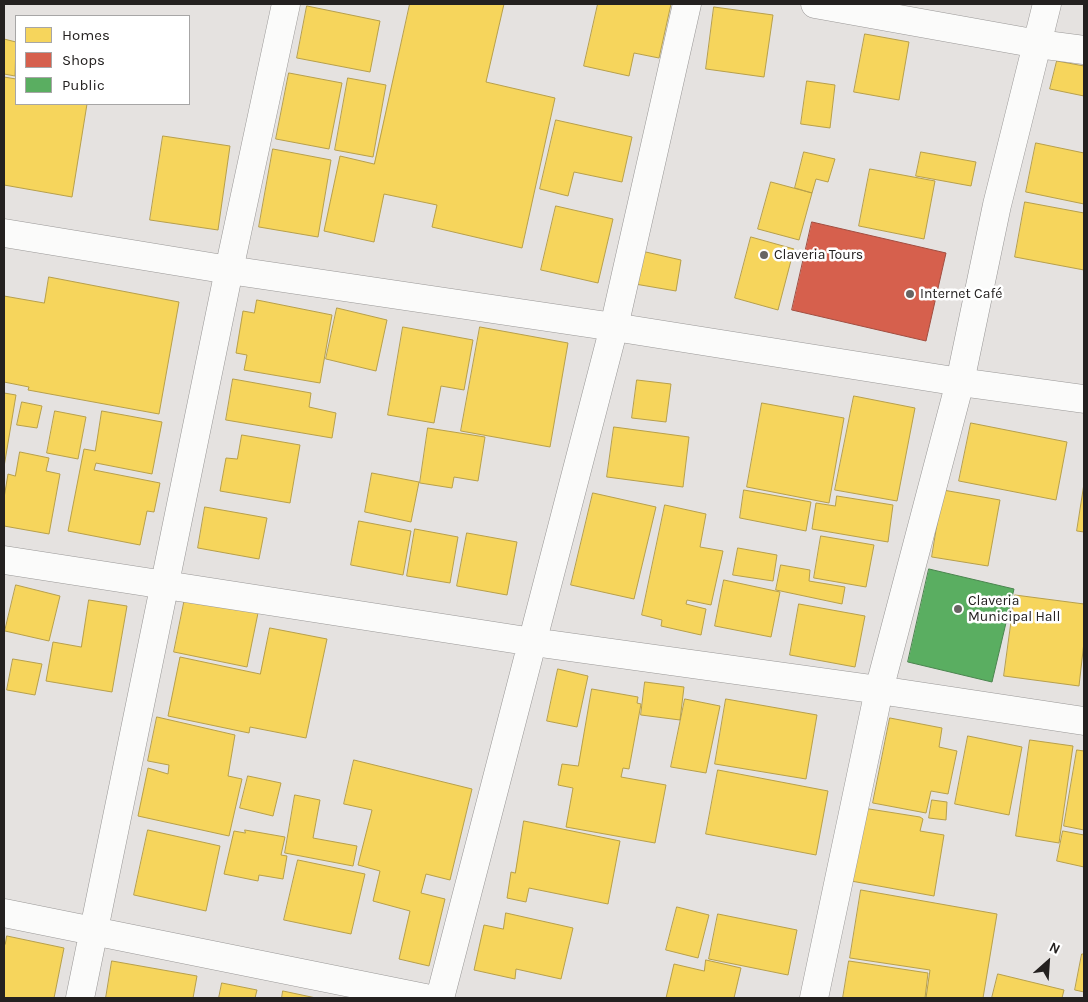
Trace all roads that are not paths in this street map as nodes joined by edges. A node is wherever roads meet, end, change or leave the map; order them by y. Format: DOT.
graph roads {
  1 [pos="286,4"];
  2 [pos="686,4"];
  3 [pos="815,4"];
  4 [pos="1047,4"];
  5 [pos="1038,44"];
  6 [pos="1084,50"];
  7 [pos="4,233"];
  8 [pos="229,270"];
  9 [pos="614,327"];
  10 [pos="960,382"];
  11 [pos="1084,399"];
  12 [pos="4,560"];
  13 [pos="165,585"];
  14 [pos="533,642"];
  15 [pos="879,690"];
  16 [pos="1084,721"];
  17 [pos="4,913"];
  18 [pos="94,930"];
  19 [pos="80,998"];
  20 [pos="425,998"];
  21 [pos="440,998"];
  22 [pos="814,998"];
  1 -- 8 [label="street"];
  2 -- 9 [label="street"];
  3 -- 5 [label="street"];
  4 -- 5 [label="street"];
  5 -- 6 [label="street"];
  5 -- 10 [label="street"];
  7 -- 8 [label="street"];
  8 -- 9 [label="street"];
  8 -- 13 [label="street"];
  9 -- 10 [label="street"];
  9 -- 14 [label="street"];
  10 -- 11 [label="street"];
  10 -- 15 [label="street"];
  12 -- 13 [label="street"];
  13 -- 14 [label="street"];
  13 -- 18 [label="street"];
  14 -- 15 [label="street"];
  14 -- 21 [label="street"];
  15 -- 16 [label="street"];
  15 -- 22 [label="street"];
  17 -- 18 [label="street"];
  18 -- 19 [label="street"];
  18 -- 20 [label="street"];
}
